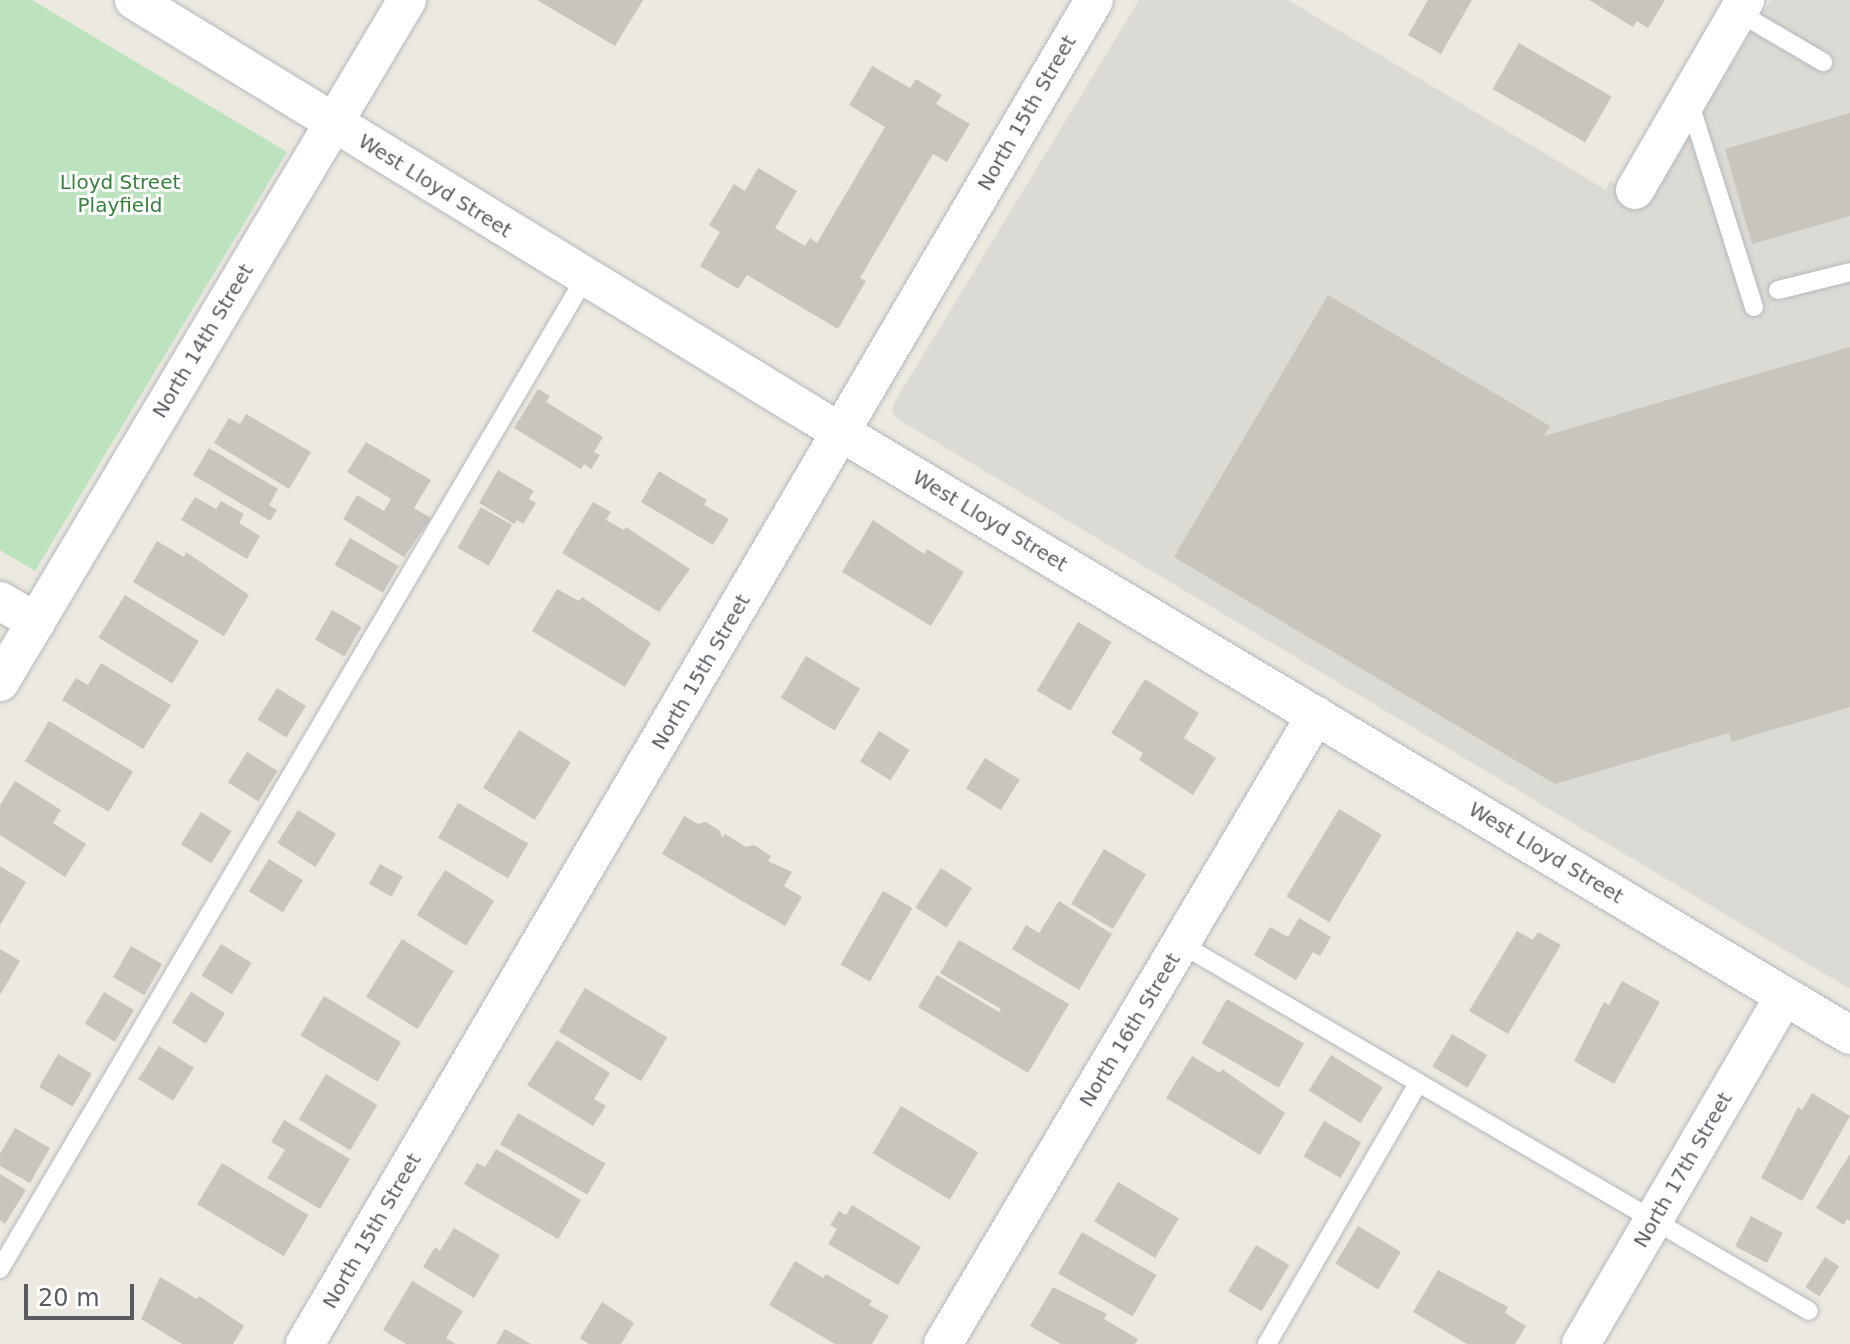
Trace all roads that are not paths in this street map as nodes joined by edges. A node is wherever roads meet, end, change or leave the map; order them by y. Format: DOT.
graph roads {
  1 [pos="134,0"];
  2 [pos="407,0"];
  3 [pos="1094,0"];
  4 [pos="1742,6"];
  5 [pos="1823,62"];
  6 [pos="1688,98"];
  7 [pos="333,123"];
  8 [pos="1635,190"];
  9 [pos="1850,272"];
  10 [pos="585,278"];
  11 [pos="1778,290"];
  12 [pos="1754,307"];
  13 [pos="841,433"];
  14 [pos="0,601"];
  15 [pos="36,622"];
  16 [pos="0,682"];
  17 [pos="1316,715"];
  18 [pos="1181,944"];
  19 [pos="1784,996"];
  20 [pos="1850,1035"];
  21 [pos="1417,1085"];
  22 [pos="1655,1218"];
  23 [pos="0,1269"];
  24 [pos="1809,1311"];
  25 [pos="305,1344"];
  26 [pos="943,1344"];
  27 [pos="1267,1344"];
  28 [pos="1581,1344"];
  1 -- 7 [label="street, West Lloyd Street"];
  2 -- 7 [label="street, North 14th Street"];
  3 -- 13 [label="street, North 15th Street"];
  4 -- 5 [label="lane"];
  4 -- 6 [label="street"];
  6 -- 8 [label="street"];
  6 -- 12 [label="lane"];
  7 -- 10 [label="street, West Lloyd Street"];
  7 -- 15 [label="street, North 14th Street"];
  9 -- 11 [label="lane"];
  10 -- 13 [label="street, West Lloyd Street"];
  10 -- 23 [label="lane"];
  13 -- 17 [label="street, West Lloyd Street"];
  13 -- 25 [label="street, North 15th Street"];
  14 -- 15 [label="street"];
  15 -- 16 [label="street, North 14th Street"];
  17 -- 18 [label="street, North 16th Street"];
  17 -- 19 [label="street, West Lloyd Street"];
  18 -- 21 [label="lane"];
  18 -- 26 [label="street, North 16th Street"];
  19 -- 20 [label="street, West Lloyd Street"];
  19 -- 22 [label="street, North 17th Street"];
  21 -- 22 [label="lane"];
  21 -- 27 [label="lane"];
  22 -- 24 [label="lane"];
  22 -- 28 [label="street, North 17th Street"];
}
